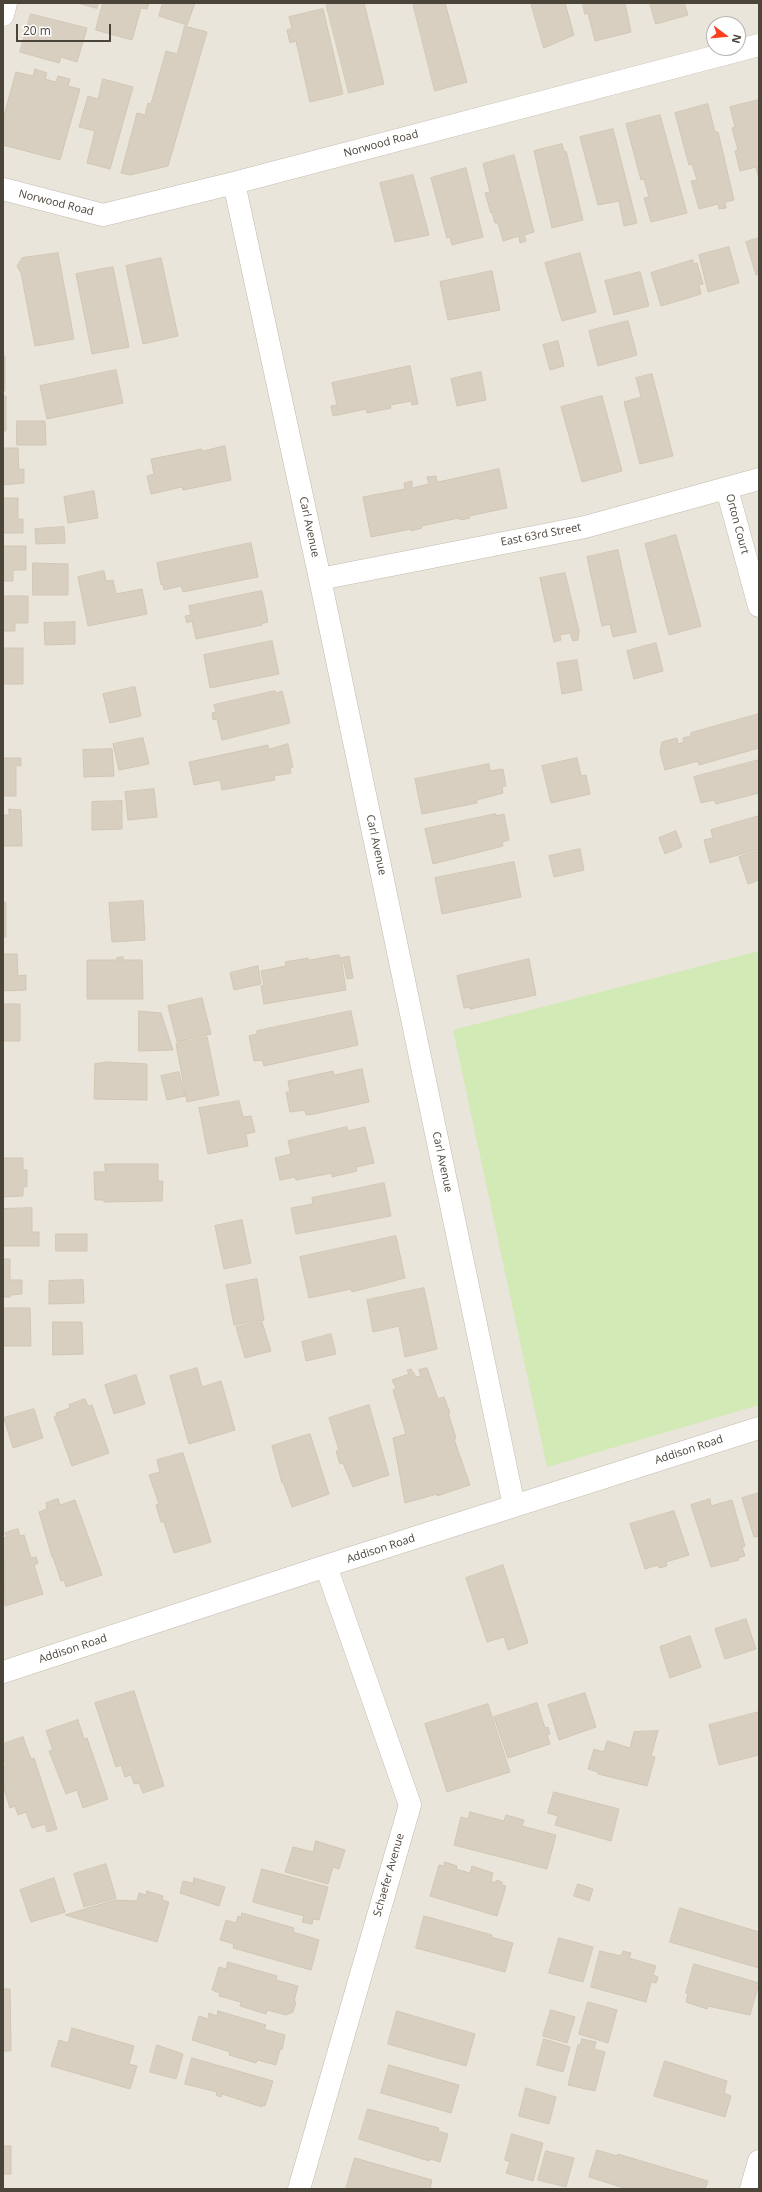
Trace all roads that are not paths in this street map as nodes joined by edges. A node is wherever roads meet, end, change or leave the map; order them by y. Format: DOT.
graph roads {
  1 [pos="6,3"];
  2 [pos="3,15"];
  3 [pos="759,45"];
  4 [pos="234,183"];
  5 [pos="3,189"];
  6 [pos="759,479"];
  7 [pos="727,489"];
  8 [pos="320,579"];
  9 [pos="759,606"];
  10 [pos="759,1428"];
  11 [pos="514,1506"];
  12 [pos="326,1566"];
  13 [pos="3,1672"];
  14 [pos="759,2161"];
  15 [pos="299,2189"];
  16 [pos="751,2189"];
  1 -- 2 [label="street"];
  3 -- 4 [label="street, Norwood Road"];
  4 -- 5 [label="street, Norwood Road"];
  4 -- 8 [label="street, Carl Avenue"];
  6 -- 7 [label="street, East 63rd Street"];
  7 -- 8 [label="street, East 63rd Street"];
  7 -- 9 [label="street, Orton Court"];
  8 -- 11 [label="street, Carl Avenue"];
  10 -- 11 [label="street, Addison Road"];
  11 -- 12 [label="street, Addison Road"];
  12 -- 13 [label="street, Addison Road"];
  12 -- 15 [label="street, Schaefer Avenue"];
  14 -- 16 [label="street"];
}
